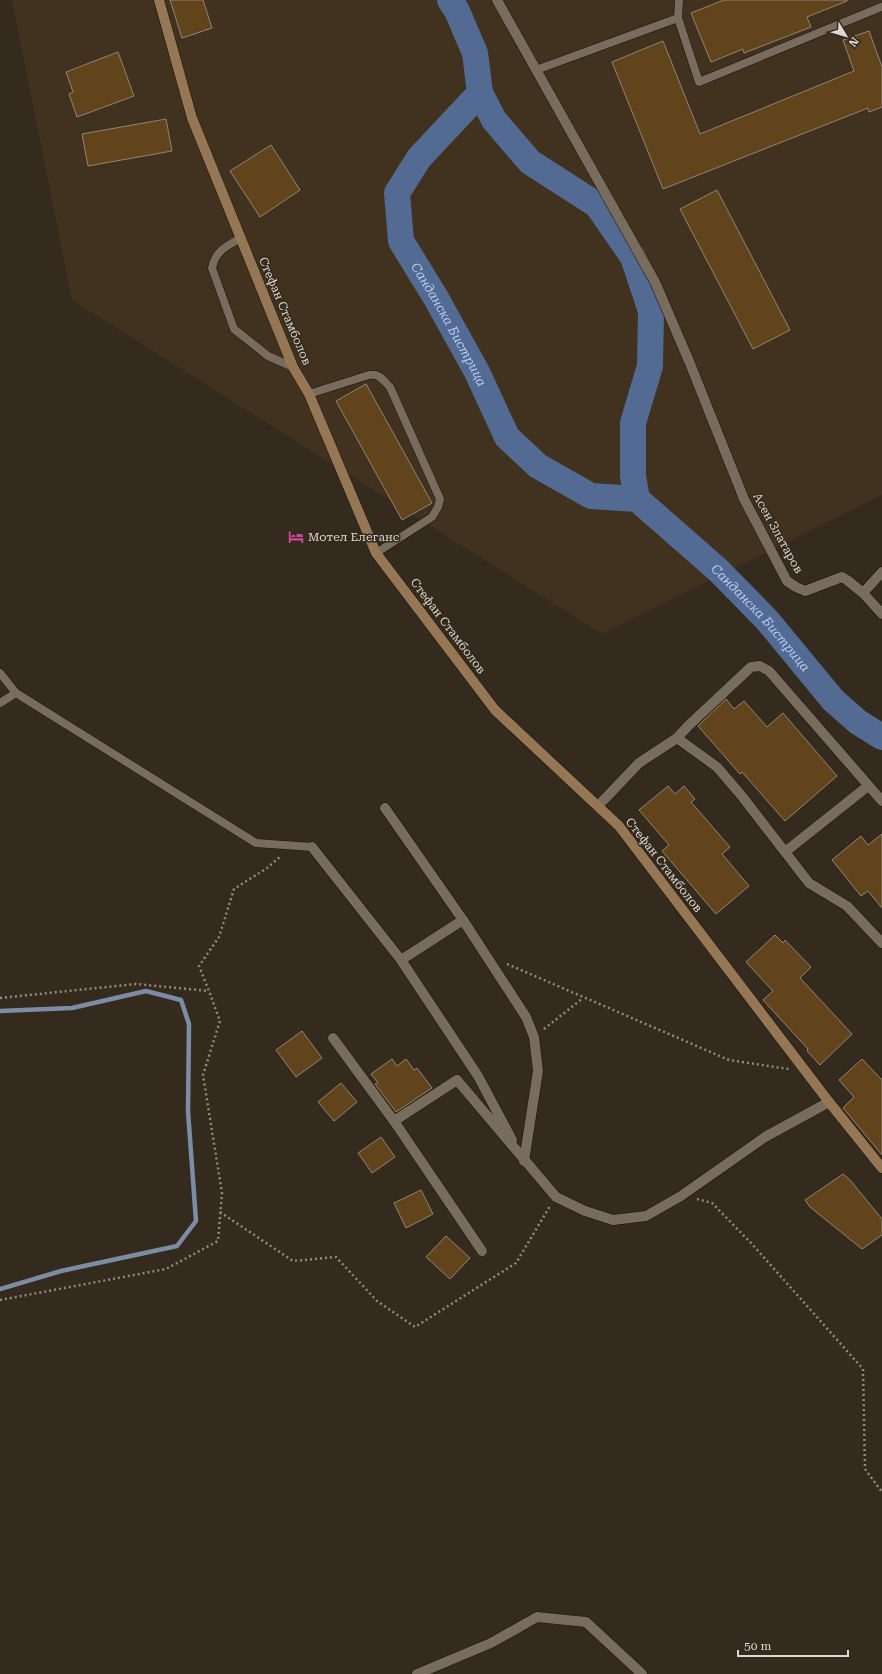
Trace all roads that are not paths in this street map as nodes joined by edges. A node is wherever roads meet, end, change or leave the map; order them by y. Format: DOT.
graph roads {
  1 [pos="159,0"];
  2 [pos="497,0"];
  3 [pos="679,0"];
  4 [pos="880,7"];
  5 [pos="678,18"];
  6 [pos="536,70"];
  7 [pos="241,238"];
  8 [pos="293,367"];
  9 [pos="309,394"];
  10 [pos="376,553"];
  11 [pos="882,572"];
  12 [pos="862,593"];
  13 [pos="882,614"];
  14 [pos="0,673"];
  15 [pos="16,693"];
  16 [pos="0,703"];
  17 [pos="677,738"];
  18 [pos="868,786"];
  19 [pos="882,802"];
  20 [pos="598,806"];
  21 [pos="385,808"];
  22 [pos="312,848"];
  23 [pos="785,852"];
  24 [pos="463,920"];
  25 [pos="882,943"];
  26 [pos="401,960"];
  27 [pos="333,1038"];
  28 [pos="829,1102"];
  29 [pos="394,1121"];
  30 [pos="524,1161"];
  31 [pos="882,1168"];
  32 [pos="482,1251"];
  33 [pos="417,1674"];
  34 [pos="642,1674"];
  1 -- 7 [label="street, Стефан Стамболов"];
  2 -- 6 [label="street"];
  3 -- 5 [label="lane"];
  4 -- 5 [label="lane"];
  5 -- 6 [label="lane"];
  6 -- 12 [label="street, Асен Златаров"];
  7 -- 8 [label="street, Стефан Стамболов"];
  7 -- 8 [label="lane"];
  8 -- 9 [label="street, Стефан Стамболов"];
  9 -- 10 [label="street, Стефан Стамболов"];
  9 -- 10 [label="lane"];
  10 -- 20 [label="street, Стефан Стамболов"];
  11 -- 12 [label="street"];
  12 -- 13 [label="street, Асен Златаров"];
  14 -- 15 [label="lane"];
  15 -- 16 [label="lane"];
  15 -- 22 [label="lane"];
  17 -- 18 [label="street"];
  17 -- 20 [label="street"];
  17 -- 23 [label="street"];
  18 -- 19 [label="street"];
  18 -- 23 [label="street"];
  20 -- 28 [label="street, Стефан Стамболов"];
  21 -- 24 [label="street"];
  22 -- 26 [label="street"];
  23 -- 25 [label="street"];
  24 -- 26 [label="street"];
  24 -- 30 [label="street"];
  26 -- 30 [label="street"];
  27 -- 29 [label="street"];
  28 -- 30 [label="street"];
  28 -- 31 [label="street, Стефан Стамболов"];
  29 -- 30 [label="street"];
  29 -- 32 [label="street"];
  33 -- 34 [label="street"];
}
